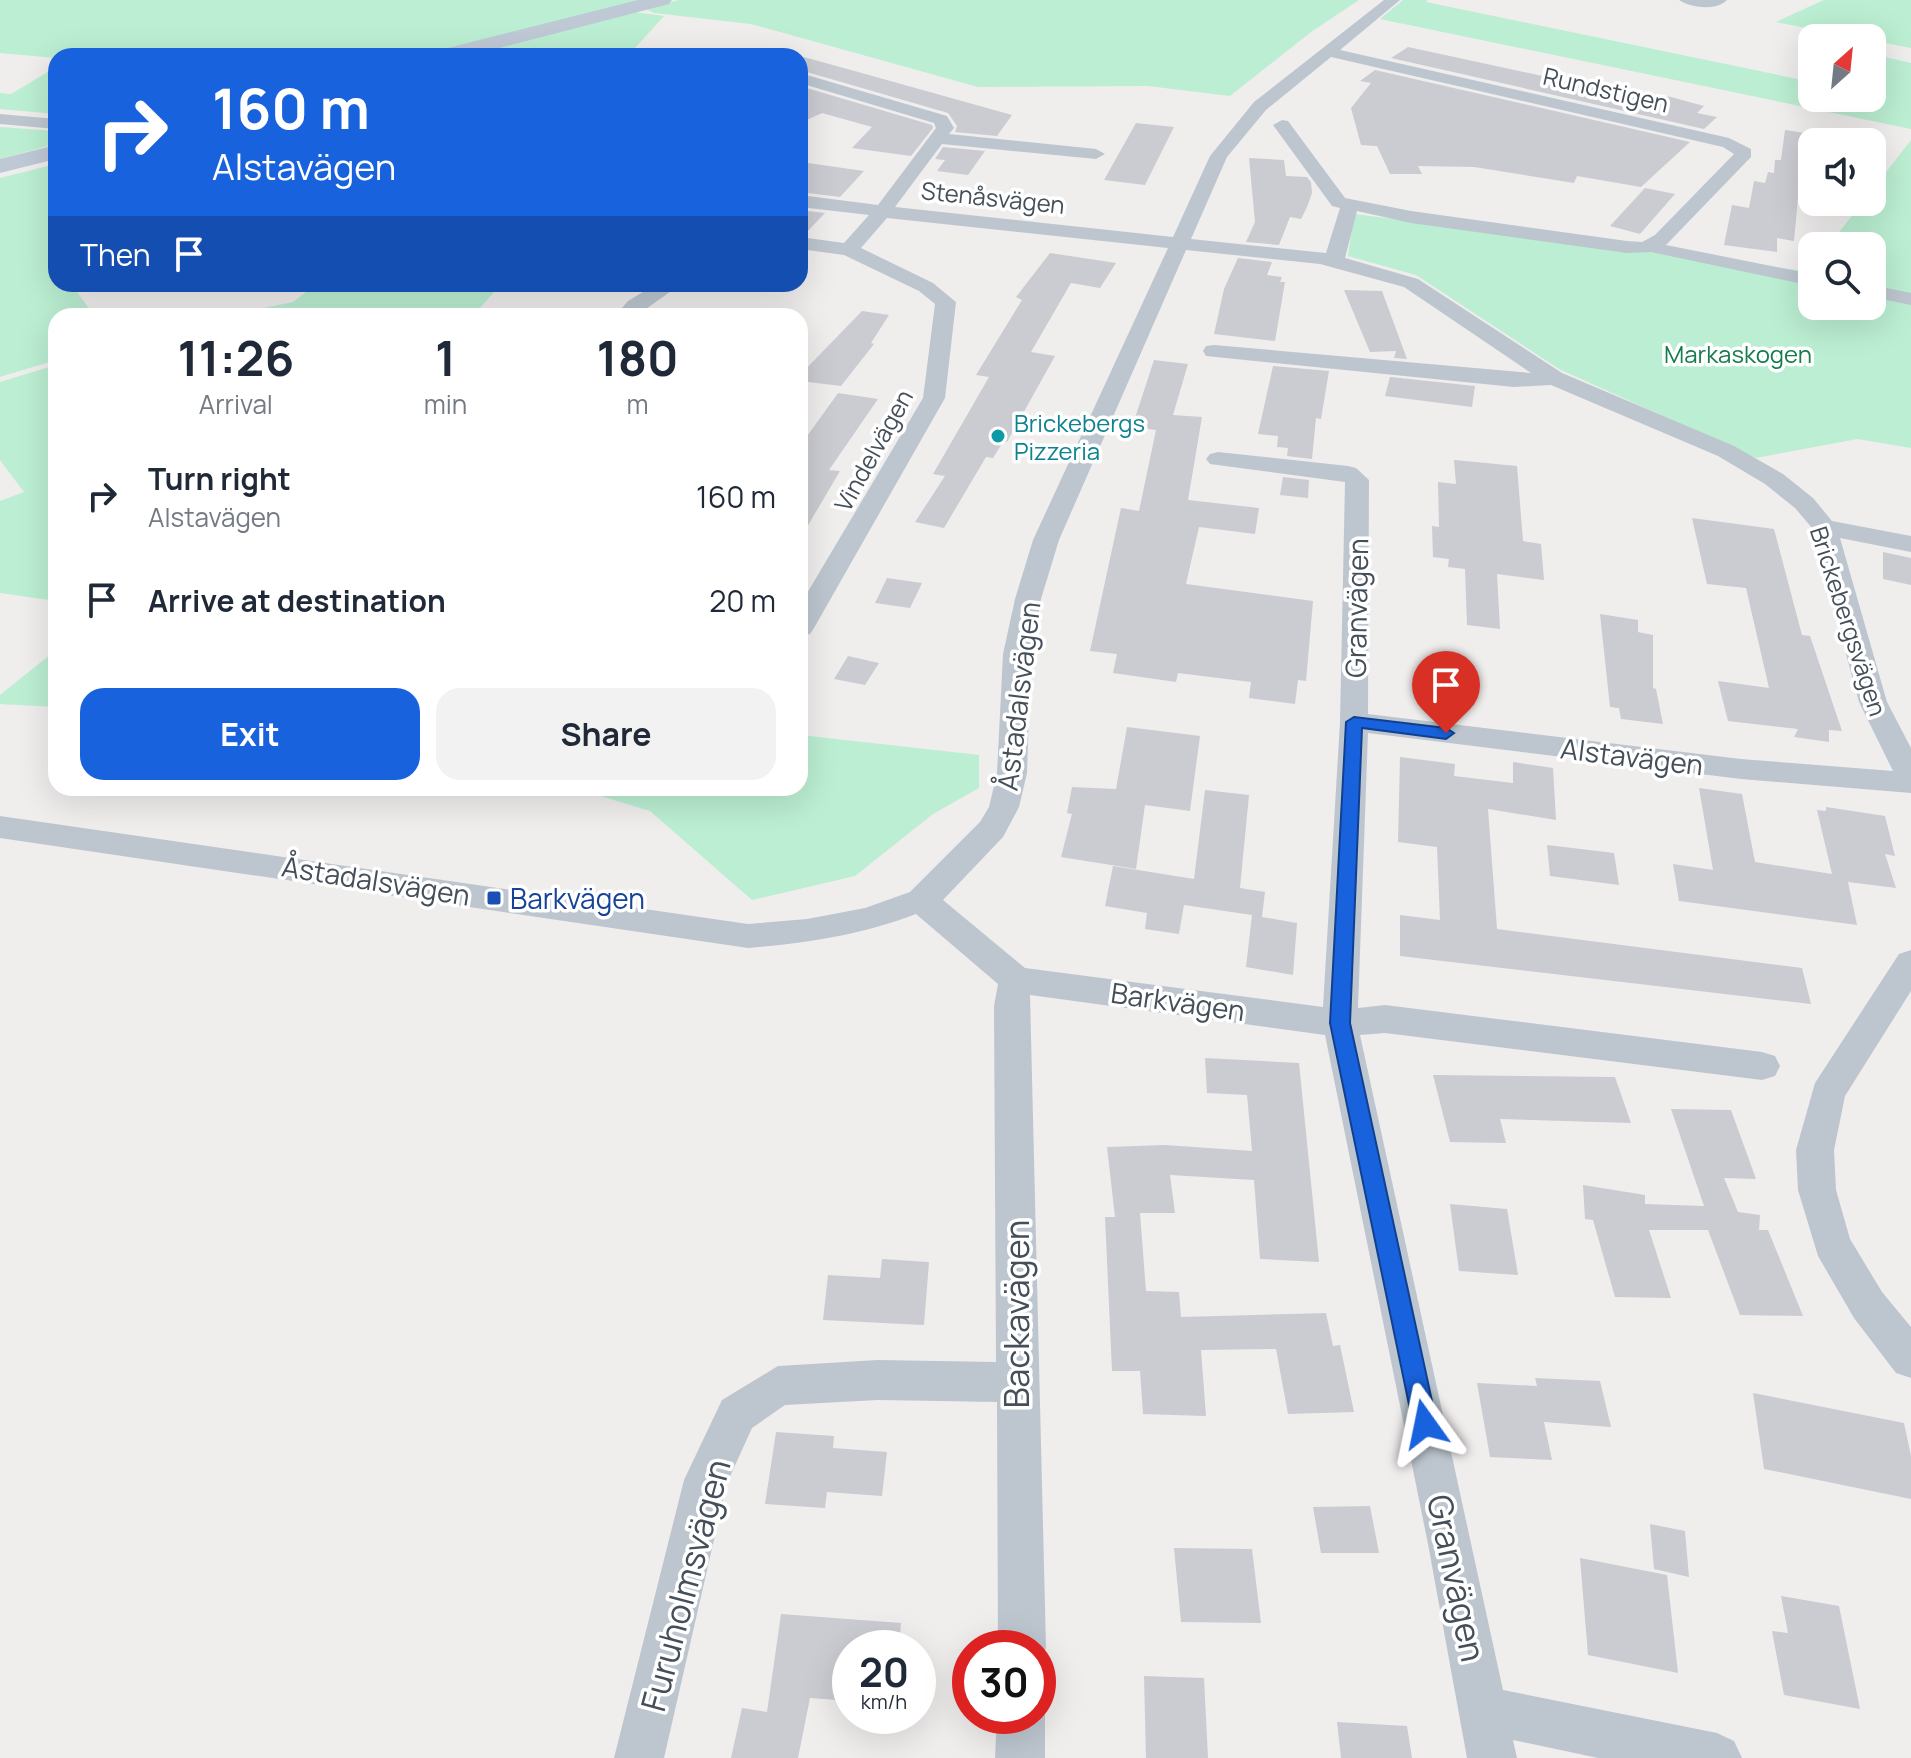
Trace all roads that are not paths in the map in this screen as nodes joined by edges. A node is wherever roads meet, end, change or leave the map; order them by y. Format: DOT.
graph roads {
  1 [pos="662,0"];
  2 [pos="1383,0"];
  3 [pos="1393,0"];
  4 [pos="1686,0"];
  5 [pos="1720,0"];
  6 [pos="475,48"];
  7 [pos="1329,49"];
  8 [pos="808,80"];
  9 [pos="0,119"];
  10 [pos="48,123"];
  11 [pos="1282,125"];
  12 [pos="939,138"];
  13 [pos="48,154"];
  14 [pos="1096,154"];
  15 [pos="0,166"];
  16 [pos="808,202"];
  17 [pos="1350,204"];
  18 [pos="884,210"];
  19 [pos="1180,242"];
  20 [pos="808,244"];
  21 [pos="1654,246"];
  22 [pos="849,250"];
  23 [pos="1334,261"];
  24 [pos="1798,277"];
  25 [pos="657,292"];
  26 [pos="1886,294"];
  27 [pos="1911,299"];
  28 [pos="632,308"];
  29 [pos="1214,351"];
  30 [pos="1554,378"];
  31 [pos="1218,459"];
  32 [pos="1824,527"];
  33 [pos="1911,544"];
  34 [pos="808,614"];
  35 [pos="1354,722"];
  36 [pos="1911,780"];
  37 [pos="0,827"];
  38 [pos="921,900"];
  39 [pos="1911,963"];
  40 [pos="1016,980"];
  41 [pos="1340,1023"];
  42 [pos="1762,1066"];
  43 [pos="1911,1359"];
  44 [pos="1016,1382"];
  45 [pos="1022,1630"];
  46 [pos="1484,1710"];
  47 [pos="1021,1734"];
  48 [pos="639,1758"];
  49 [pos="1020,1758"];
  50 [pos="1492,1758"];
  51 [pos="1717,1758"];
  1 -- 6 [label="main road"];
  2 -- 7 [label="street, Åstadalsvägen"];
  3 -- 7 [label="street, Åstadalsvägen"];
  4 -- 5 [label="street"];
  7 -- 19 [label="street, Åstadalsvägen"];
  7 -- 21 [label="street, Rundstigen"];
  8 -- 12 [label="street"];
  9 -- 10 [label="street"];
  11 -- 17 [label="street"];
  12 -- 14 [label="street"];
  12 -- 18 [label="street"];
  13 -- 15 [label="main road"];
  16 -- 18 [label="street, Stenåsvägen"];
  17 -- 21 [label="street"];
  17 -- 23 [label="street"];
  18 -- 19 [label="street, Stenåsvägen"];
  18 -- 22 [label="street"];
  19 -- 23 [label="street, Brickebergsvägen"];
  19 -- 38 [label="street, Åstadalsvägen"];
  20 -- 22 [label="street"];
  21 -- 24 [label="street"];
  22 -- 34 [label="street, Vindelvägen"];
  23 -- 30 [label="street, Brickebergsvägen"];
  25 -- 28 [label="street"];
  26 -- 27 [label="street"];
  29 -- 30 [label="street, Brickebergsvägen"];
  30 -- 32 [label="street, Brickebergsvägen"];
  31 -- 35 [label="street, Granvägen"];
  32 -- 33 [label="street"];
  32 -- 36 [label="street, Brickebergsvägen"];
  35 -- 36 [label="street, Alstavägen"];
  35 -- 41 [label="street, Granvägen"];
  37 -- 38 [label="street, Åstadalsvägen"];
  38 -- 40 [label="street"];
  39 -- 43 [label="street"];
  40 -- 41 [label="street, Barkvägen"];
  40 -- 44 [label="street, Backavägen"];
  41 -- 42 [label="street"];
  41 -- 46 [label="street, Granvägen"];
  44 -- 45 [label="street, Backavägen"];
  44 -- 48 [label="street, Furuholmsvägen"];
  46 -- 50 [label="street, Granvägen"];
  46 -- 51 [label="street"];
  47 -- 49 [label="street"];
}
